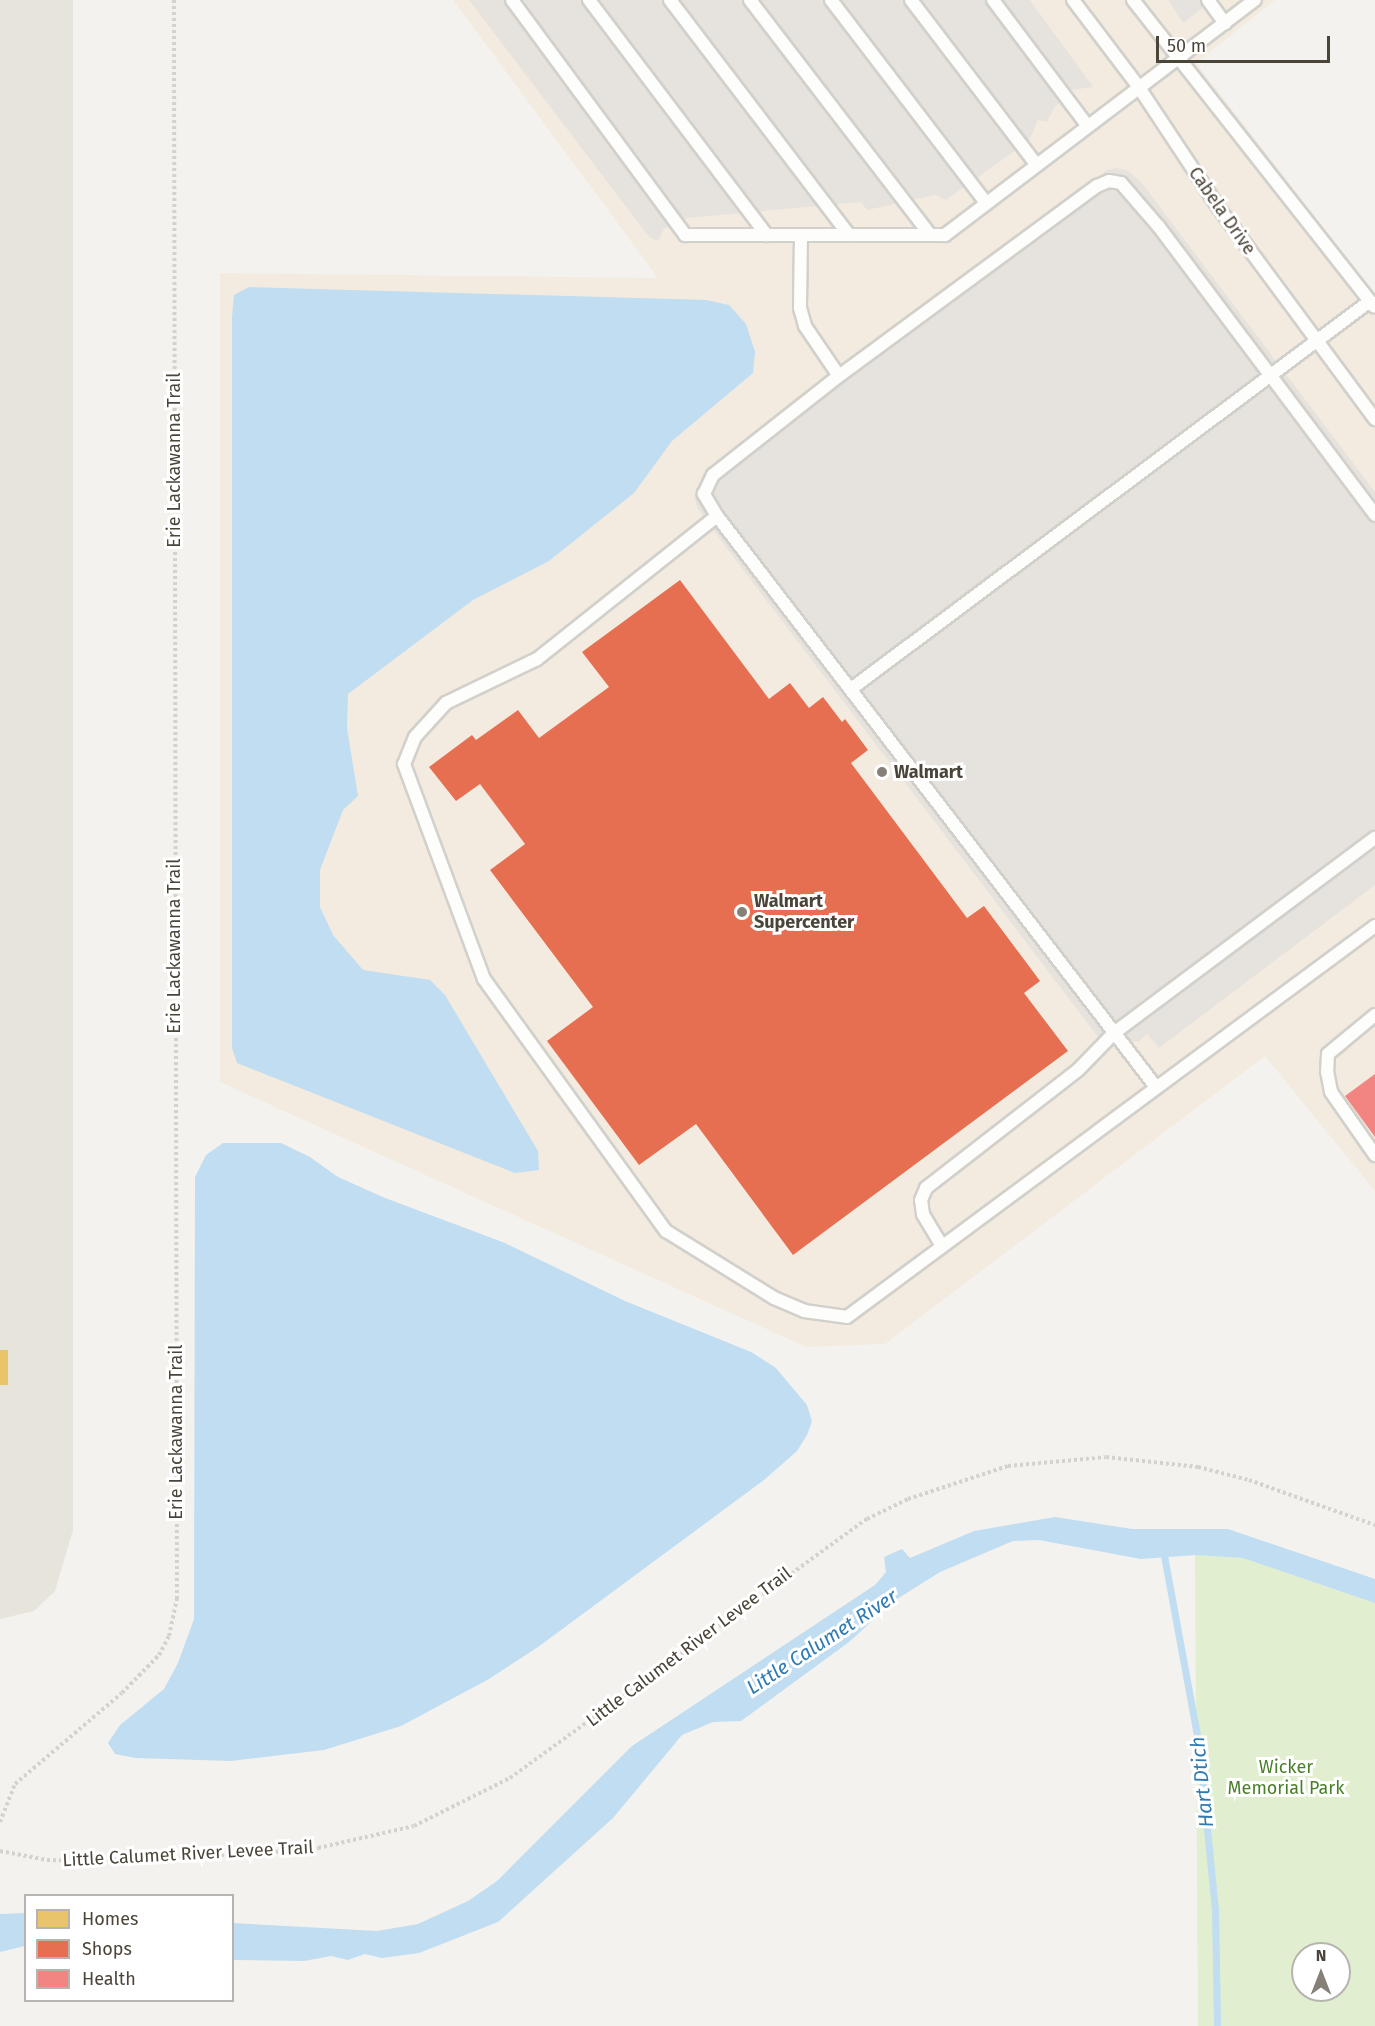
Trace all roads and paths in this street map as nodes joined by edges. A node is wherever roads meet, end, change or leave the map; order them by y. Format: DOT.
graph roads {
  1 [pos="174,0"];
  2 [pos="512,0"];
  3 [pos="589,0"];
  4 [pos="670,0"];
  5 [pos="750,0"];
  6 [pos="831,0"];
  7 [pos="911,0"];
  8 [pos="993,0"];
  9 [pos="1073,0"];
  10 [pos="1133,0"];
  11 [pos="1208,0"];
  12 [pos="1255,0"];
  13 [pos="1225,23"];
  14 [pos="1179,60"];
  15 [pos="1138,86"];
  16 [pos="1087,125"];
  17 [pos="1036,165"];
  18 [pos="986,203"];
  19 [pos="767,235"];
  20 [pos="801,235"];
  21 [pos="849,235"];
  22 [pos="930,235"];
  23 [pos="1373,304"];
  24 [pos="1317,341"];
  25 [pos="839,376"];
  26 [pos="1270,376"];
  27 [pos="1375,419"];
  28 [pos="1375,515"];
  29 [pos="717,516"];
  30 [pos="851,688"];
  31 [pos="1375,838"];
  32 [pos="1375,926"];
  33 [pos="1375,1015"];
  34 [pos="1114,1033"];
  35 [pos="1156,1087"];
  36 [pos="1375,1155"];
  37 [pos="942,1246"];
  38 [pos="1375,1525"];
  39 [pos="0,1822"];
  40 [pos="0,1851"];
  1 -- 39 [label="path, Erie Lackawanna Trail"];
  2 -- 19 [label="lane"];
  3 -- 19 [label="lane"];
  4 -- 21 [label="lane"];
  5 -- 22 [label="lane"];
  6 -- 18 [label="lane"];
  7 -- 17 [label="lane"];
  8 -- 16 [label="lane"];
  9 -- 15 [label="lane, Cabela Drive"];
  10 -- 14 [label="lane"];
  11 -- 13 [label="lane"];
  12 -- 13 [label="lane"];
  13 -- 14 [label="lane"];
  14 -- 15 [label="lane"];
  14 -- 23 [label="lane"];
  15 -- 16 [label="lane"];
  15 -- 24 [label="lane, Cabela Drive"];
  16 -- 17 [label="lane"];
  17 -- 18 [label="lane"];
  18 -- 22 [label="lane"];
  19 -- 20 [label="lane"];
  20 -- 21 [label="lane"];
  20 -- 25 [label="lane"];
  21 -- 22 [label="lane"];
  23 -- 24 [label="lane"];
  24 -- 26 [label="lane"];
  24 -- 27 [label="lane, Cabela Drive"];
  25 -- 26 [label="lane"];
  25 -- 29 [label="lane"];
  26 -- 28 [label="lane"];
  26 -- 30 [label="lane"];
  29 -- 30 [label="lane"];
  29 -- 37 [label="lane"];
  30 -- 34 [label="lane"];
  31 -- 34 [label="lane"];
  32 -- 35 [label="lane"];
  33 -- 36 [label="lane"];
  34 -- 35 [label="lane"];
  34 -- 37 [label="lane"];
  35 -- 37 [label="lane"];
  38 -- 40 [label="path, Little Calumet River Levee Trail"];
}
